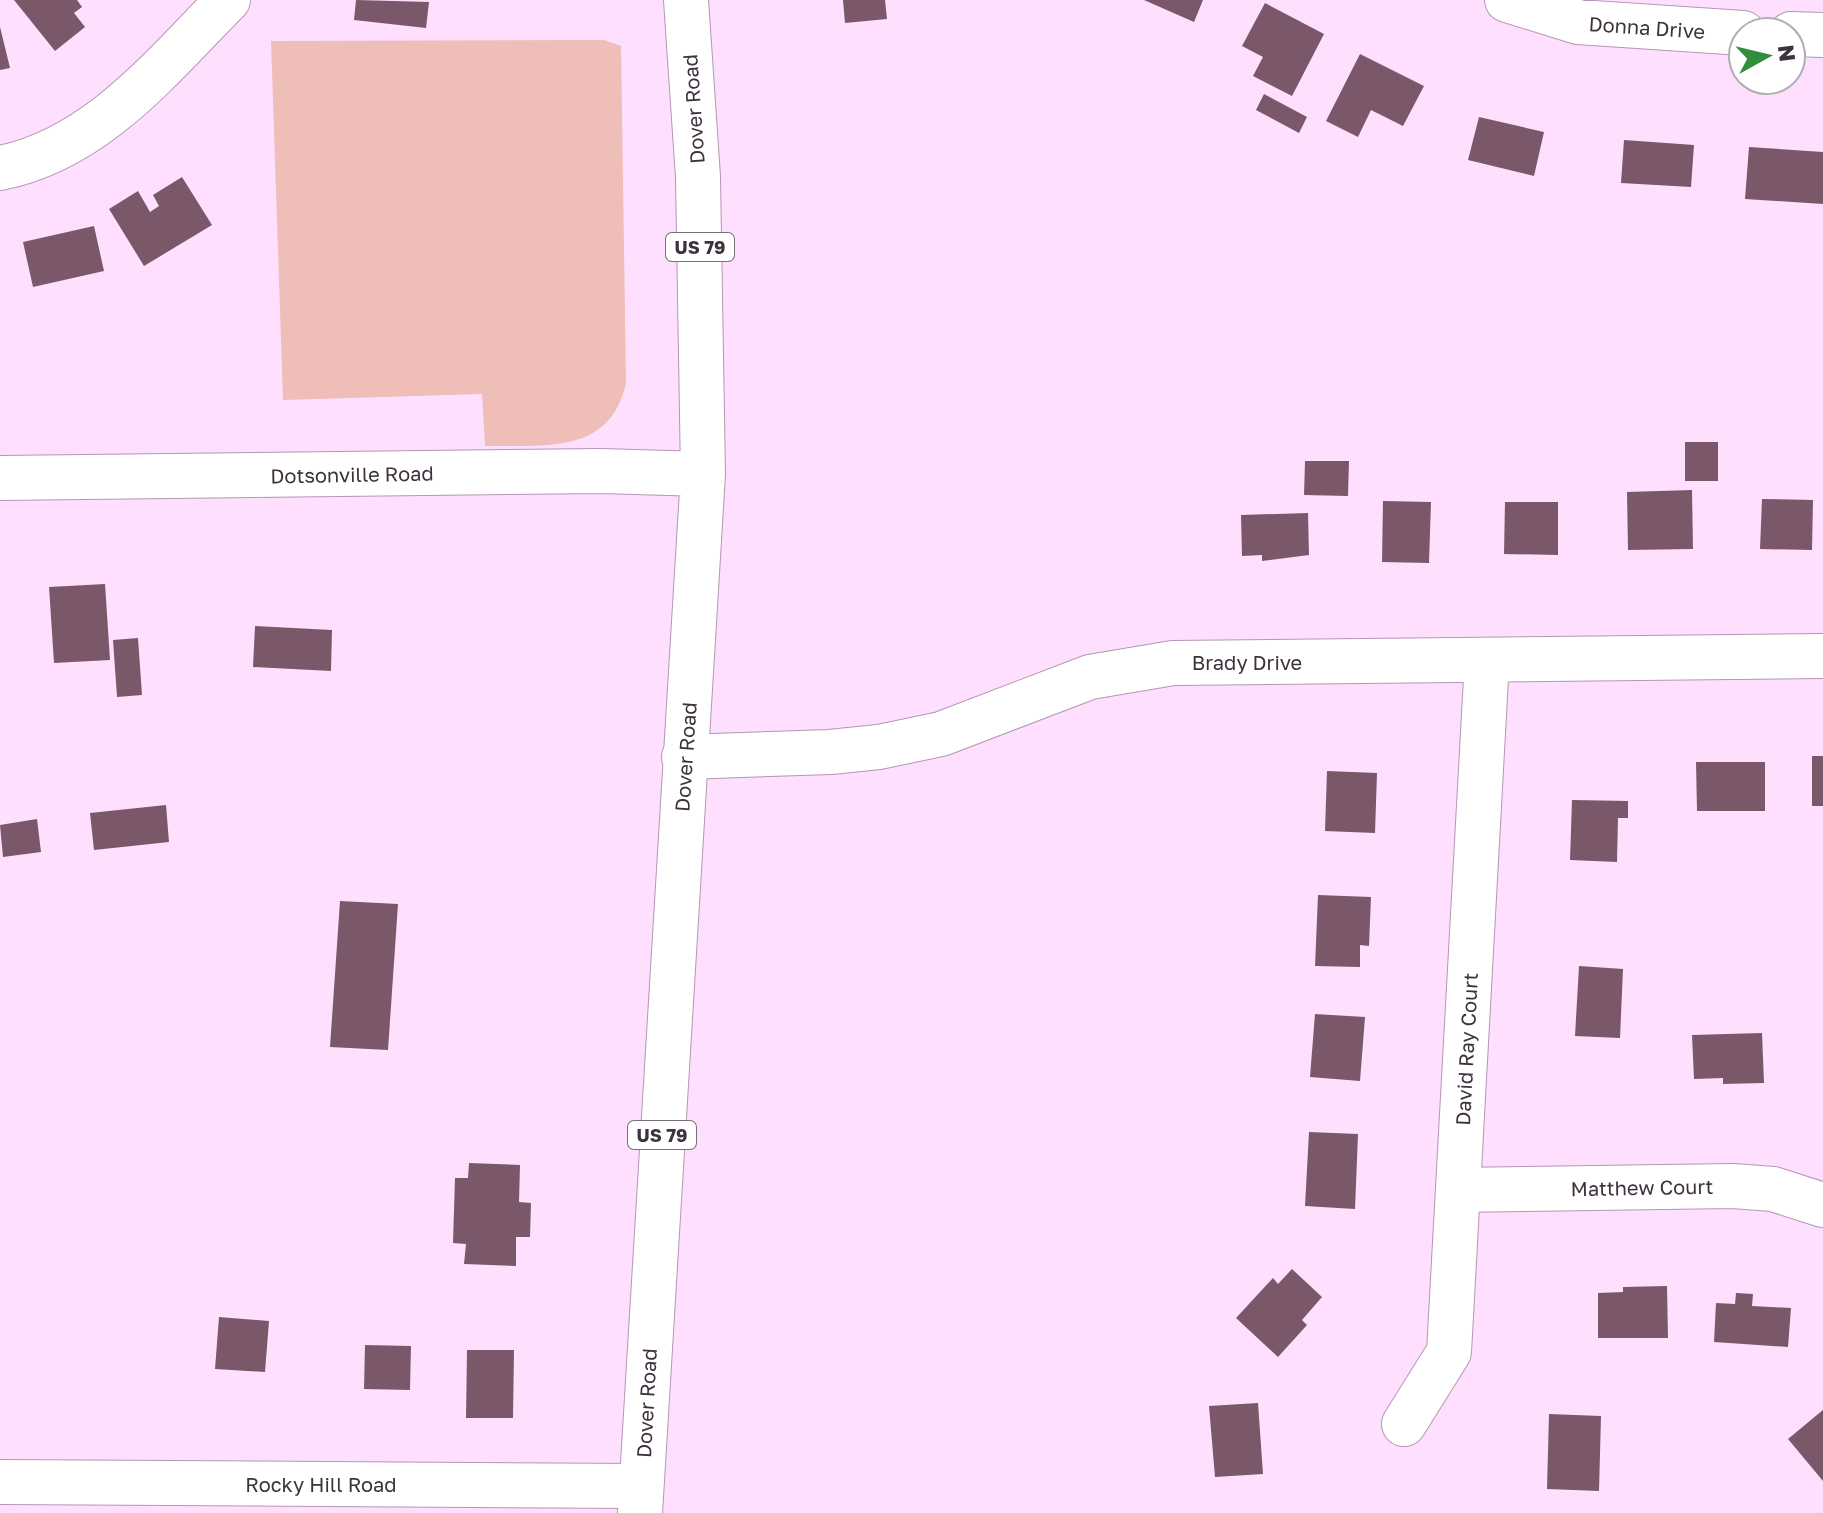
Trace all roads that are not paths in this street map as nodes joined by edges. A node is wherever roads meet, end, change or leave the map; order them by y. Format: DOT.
graph roads {
  1 [pos="228,0"];
  2 [pos="686,0"];
  3 [pos="1507,0"];
  4 [pos="1727,32"];
  5 [pos="0,168"];
  6 [pos="703,474"];
  7 [pos="0,478"];
  8 [pos="1823,656"];
  9 [pos="1487,660"];
  10 [pos="684,757"];
  11 [pos="1458,1190"];
  12 [pos="1823,1205"];
  13 [pos="1404,1424"];
  14 [pos="0,1482"];
  15 [pos="640,1500"];
  1 -- 5 [label="street"];
  2 -- 6 [label="street, Dover Road / US 79"];
  3 -- 4 [label="street, Donna Drive"];
  6 -- 7 [label="street, Dotsonville Road"];
  6 -- 10 [label="street, Dover Road / US 79"];
  8 -- 9 [label="street, Brady Drive"];
  9 -- 10 [label="street, Brady Drive"];
  9 -- 11 [label="street, David Ray Court"];
  10 -- 15 [label="street, Dover Road / US 79"];
  11 -- 12 [label="street, Matthew Court"];
  11 -- 13 [label="street, David Ray Court"];
  14 -- 15 [label="street, Rocky Hill Road"];
}
